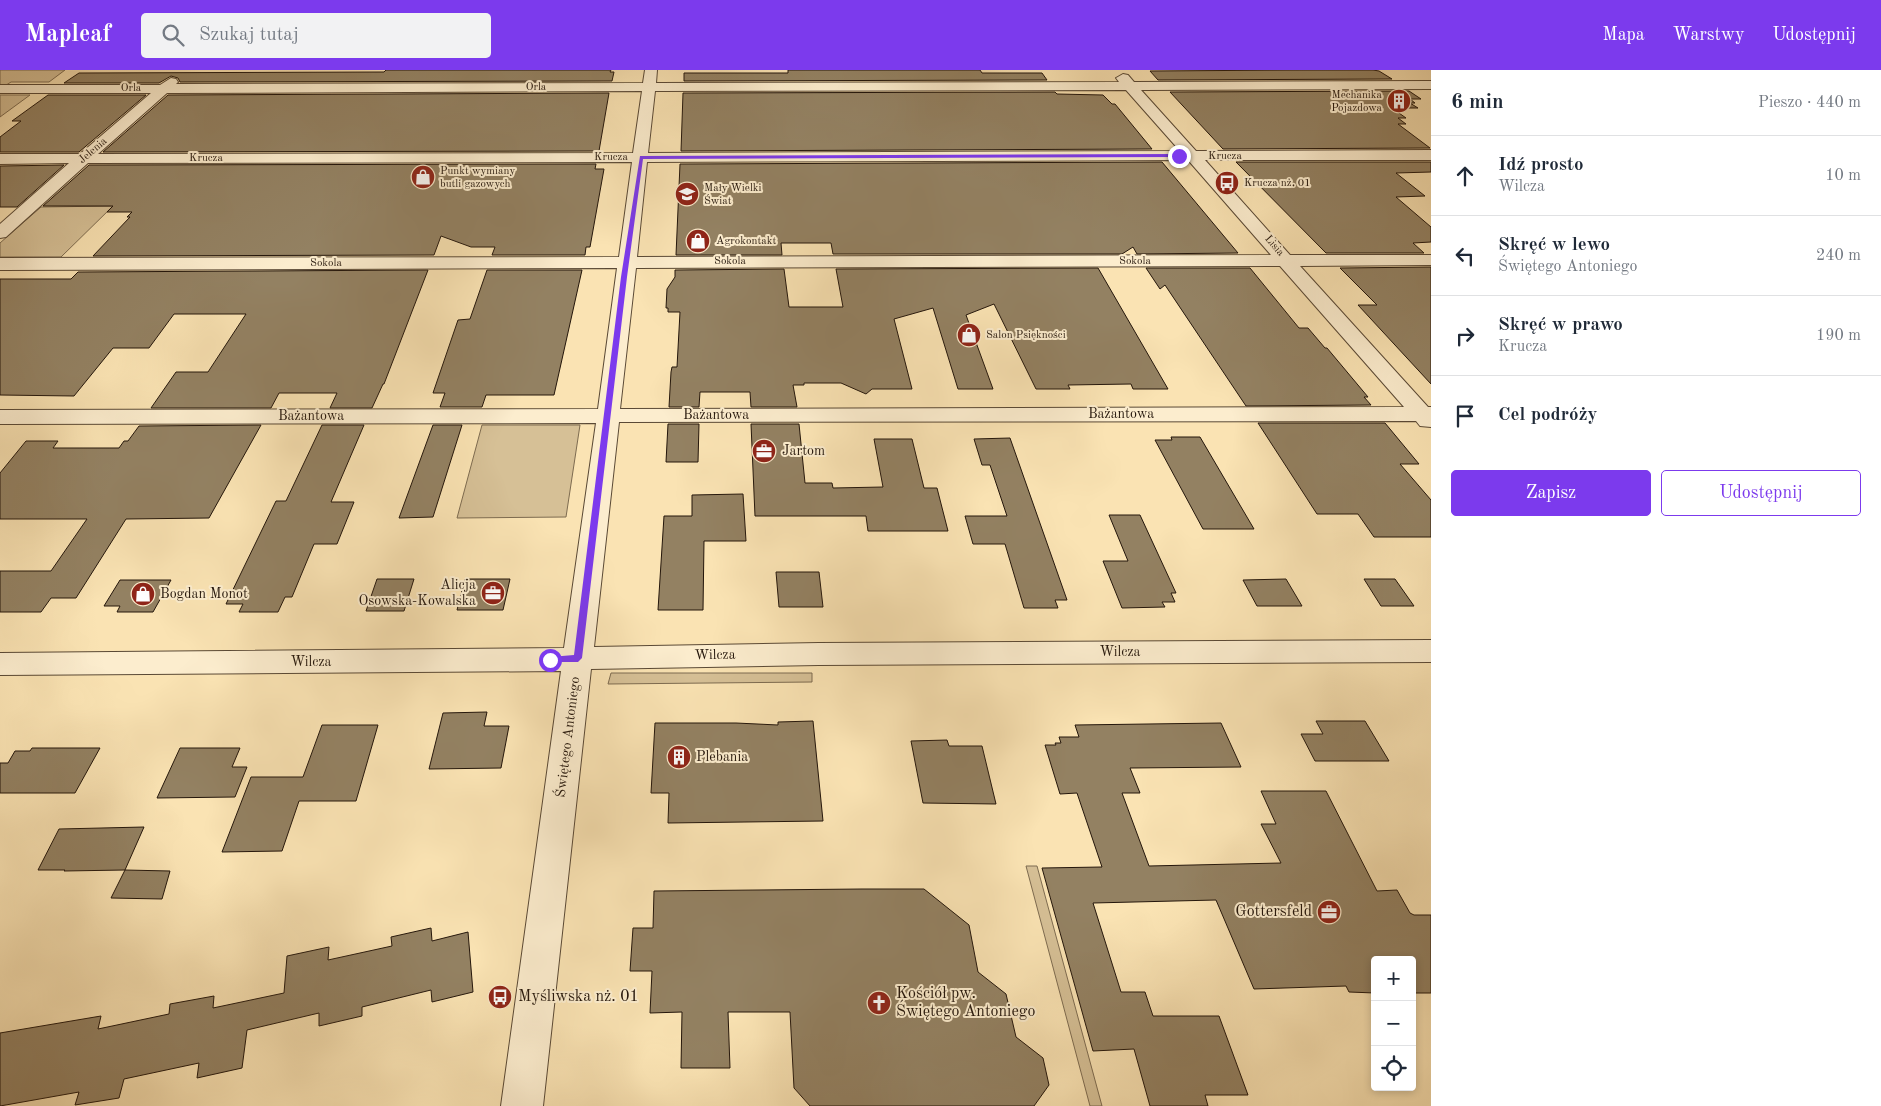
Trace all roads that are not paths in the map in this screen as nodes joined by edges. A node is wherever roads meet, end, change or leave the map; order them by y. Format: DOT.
graph roads {
  1 [pos="186,70"];
  2 [pos="1116,70"];
  3 [pos="650,78"];
  4 [pos="1431,85"];
  5 [pos="1130,86"];
  6 [pos="165,88"];
  7 [pos="0,89"];
  8 [pos="1431,155"];
  9 [pos="1193,156"];
  10 [pos="641,157"];
  11 [pos="84,158"];
  12 [pos="0,159"];
  13 [pos="0,233"];
  14 [pos="1431,260"];
  15 [pos="1287,261"];
  16 [pos="626,262"];
  17 [pos="0,264"];
  18 [pos="608,415"];
  19 [pos="0,417"];
  20 [pos="1428,417"];
  21 [pos="1431,651"];
  22 [pos="578,658"];
  23 [pos="0,664"];
  24 [pos="522,1106"];
  1 -- 6 [label="street, Jelenia"];
  2 -- 5 [label="street, Lisia"];
  3 -- 5 [label="street, Orla"];
  3 -- 6 [label="street, Orla"];
  3 -- 10 [label="street, Świętego Antoniego"];
  4 -- 5 [label="street, Orla"];
  5 -- 9 [label="street, Lisia"];
  6 -- 7 [label="street, Orla"];
  6 -- 11 [label="street, Jelenia"];
  8 -- 9 [label="street, Krucza"];
  9 -- 10 [label="street, Krucza"];
  9 -- 15 [label="street, Lisia"];
  10 -- 11 [label="street, Krucza"];
  10 -- 16 [label="street, Świętego Antoniego"];
  11 -- 12 [label="street, Krucza"];
  11 -- 13 [label="street, Jelenia"];
  14 -- 15 [label="street, Sokola"];
  15 -- 16 [label="street, Sokola"];
  15 -- 20 [label="street, Lisia"];
  16 -- 17 [label="street, Sokola"];
  16 -- 18 [label="street, Świętego Antoniego"];
  18 -- 19 [label="street, Bażantowa"];
  18 -- 20 [label="street, Bażantowa"];
  18 -- 22 [label="street, Świętego Antoniego"];
  21 -- 22 [label="street, Wilcza"];
  22 -- 23 [label="street, Wilcza"];
  22 -- 24 [label="street, Świętego Antoniego"];
}
